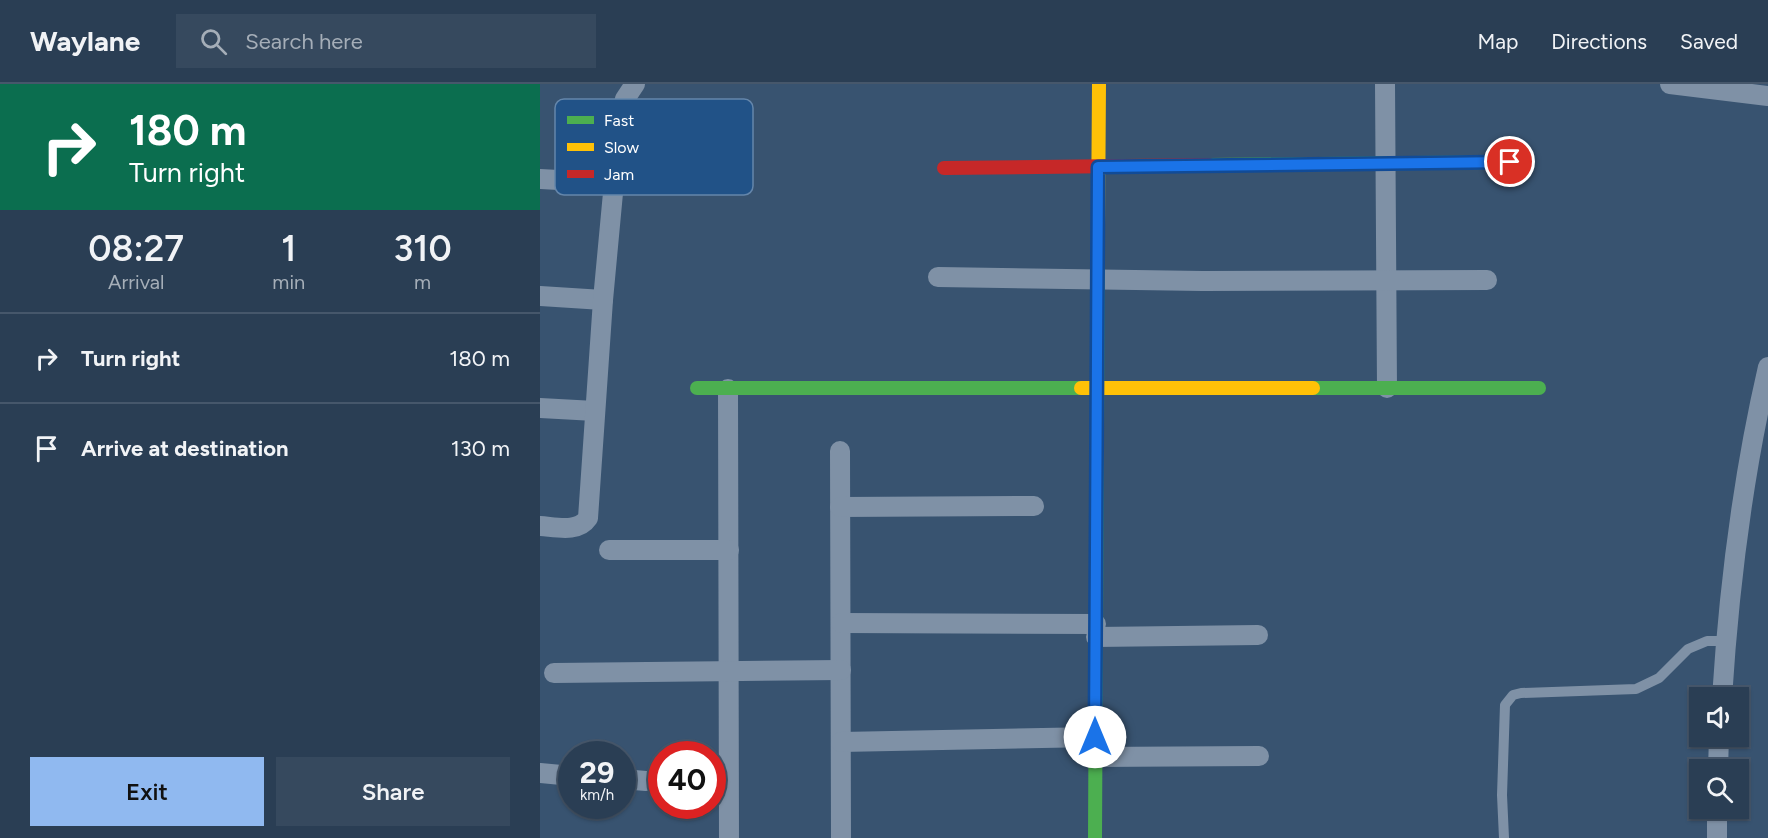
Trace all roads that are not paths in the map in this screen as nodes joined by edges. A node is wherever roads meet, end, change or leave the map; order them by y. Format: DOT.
graph roads {
  1 [pos="635,84"];
  2 [pos="1098,84"];
  3 [pos="1385,84"];
  4 [pos="1670,84"];
  5 [pos="1695,86"];
  6 [pos="1768,96"];
  7 [pos="625,99"];
  8 [pos="1385,162"];
  9 [pos="1510,162"];
  10 [pos="1098,167"];
  11 [pos="944,168"];
  12 [pos="540,179"];
  13 [pos="555,180"];
  14 [pos="613,195"];
  15 [pos="938,277"];
  16 [pos="1098,278"];
  17 [pos="1385,280"];
  18 [pos="1487,280"];
  19 [pos="540,296"];
  20 [pos="603,300"];
  21 [pos="1768,367"];
  22 [pos="697,388"];
  23 [pos="1097,388"];
  24 [pos="1387,388"];
  25 [pos="1539,388"];
  26 [pos="728,389"];
  27 [pos="540,408"];
  28 [pos="595,411"];
  29 [pos="840,451"];
  30 [pos="1034,506"];
  31 [pos="840,507"];
  32 [pos="540,526"];
  33 [pos="609,550"];
  34 [pos="729,550"];
  35 [pos="841,623"];
  36 [pos="1096,631"];
  37 [pos="1258,635"];
  38 [pos="1725,641"];
  39 [pos="841,670"];
  40 [pos="729,671"];
  41 [pos="554,674"];
  42 [pos="1723,687"];
  43 [pos="841,742"];
  44 [pos="1095,747"];
  45 [pos="1258,756"];
  46 [pos="540,773"];
  47 [pos="558,775"];
  48 [pos="636,780"];
  49 [pos="646,781"];
  50 [pos="1718,819"];
  51 [pos="729,838"];
  52 [pos="841,838"];
  53 [pos="1095,838"];
  54 [pos="1504,838"];
  55 [pos="1717,838"];
  1 -- 7 [label="street"];
  2 -- 10 [label="street"];
  3 -- 8 [label="street"];
  4 -- 5 [label="street"];
  5 -- 6 [label="street"];
  8 -- 9 [label="street"];
  8 -- 10 [label="street"];
  8 -- 17 [label="street"];
  10 -- 11 [label="street"];
  10 -- 16 [label="street"];
  12 -- 13 [label="street"];
  14 -- 20 [label="street"];
  15 -- 16 [label="street"];
  16 -- 17 [label="street"];
  16 -- 23 [label="street"];
  17 -- 18 [label="street"];
  17 -- 24 [label="street"];
  19 -- 20 [label="street"];
  20 -- 28 [label="street"];
  21 -- 38 [label="street"];
  22 -- 26 [label="street"];
  23 -- 24 [label="street"];
  23 -- 26 [label="street"];
  23 -- 36 [label="street"];
  24 -- 25 [label="street"];
  26 -- 34 [label="street"];
  27 -- 28 [label="street"];
  28 -- 32 [label="street"];
  29 -- 31 [label="street"];
  30 -- 31 [label="street"];
  31 -- 35 [label="street"];
  33 -- 34 [label="street"];
  34 -- 40 [label="street"];
  35 -- 36 [label="street"];
  35 -- 39 [label="street"];
  36 -- 37 [label="street"];
  36 -- 44 [label="street"];
  38 -- 42 [label="street"];
  38 -- 54 [label="lane"];
  39 -- 40 [label="street"];
  39 -- 43 [label="street"];
  40 -- 41 [label="street"];
  40 -- 51 [label="street"];
  43 -- 44 [label="street"];
  43 -- 52 [label="street"];
  44 -- 45 [label="street"];
  44 -- 53 [label="street"];
  46 -- 47 [label="street"];
  48 -- 49 [label="street"];
  50 -- 55 [label="street"];
}
